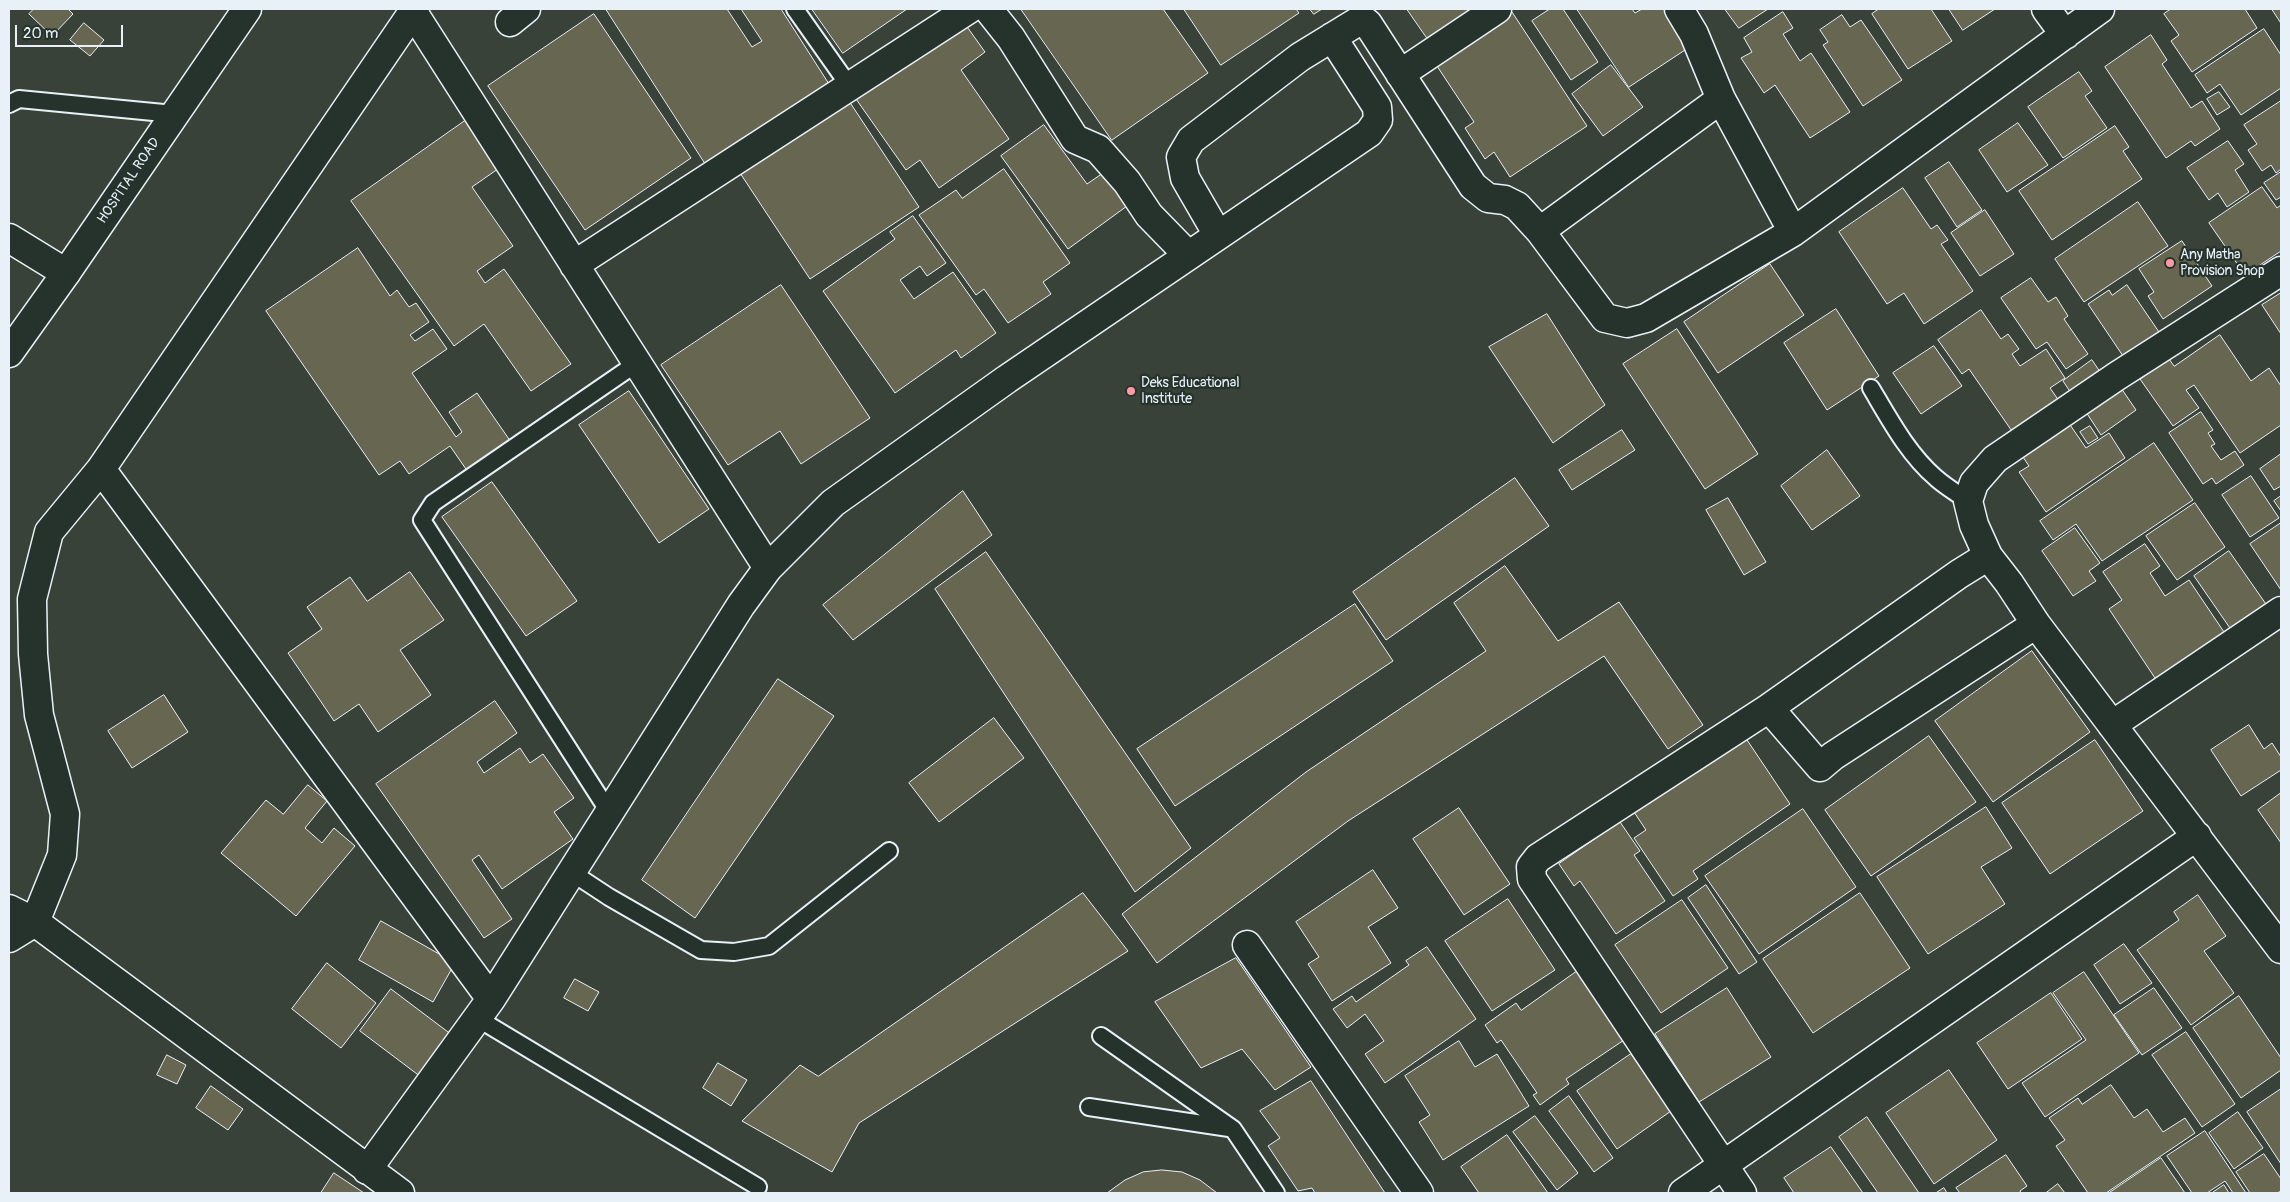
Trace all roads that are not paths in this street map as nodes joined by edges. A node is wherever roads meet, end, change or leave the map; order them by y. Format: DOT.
graph roads {
  1 [pos="246,9"];
  2 [pos="795,9"];
  3 [pos="969,9"];
  4 [pos="988,9"];
  5 [pos="1497,9"];
  6 [pos="1679,9"];
  7 [pos="2046,9"];
  8 [pos="2100,9"];
  9 [pos="414,10"];
  10 [pos="2065,35"];
  11 [pos="1332,36"];
  12 [pos="1400,74"];
  13 [pos="850,87"];
  14 [pos="1722,99"];
  15 [pos="9,104"];
  16 [pos="174,114"];
  17 [pos="1540,231"];
  18 [pos="1793,232"];
  19 [pos="1218,234"];
  20 [pos="9,238"];
  21 [pos="1188,255"];
  22 [pos="574,265"];
  23 [pos="2281,271"];
  24 [pos="66,273"];
  25 [pos="9,352"];
  26 [pos="636,363"];
  27 [pos="1871,388"];
  28 [pos="102,470"];
  29 [pos="1968,500"];
  30 [pos="1988,556"];
  31 [pos="768,568"];
  32 [pos="2281,611"];
  33 [pos="2036,624"];
  34 [pos="1769,708"];
  35 [pos="2112,724"];
  36 [pos="609,812"];
  37 [pos="2197,836"];
  38 [pos="889,852"];
  39 [pos="571,872"];
  40 [pos="9,909"];
  41 [pos="35,922"];
  42 [pos="9,938"];
  43 [pos="1247,945"];
  44 [pos="2281,949"];
  45 [pos="484,1008"];
  46 [pos="1101,1036"];
  47 [pos="1089,1107"];
  48 [pos="1233,1129"];
  49 [pos="1722,1166"];
  50 [pos="367,1170"];
  51 [pos="758,1187"];
  52 [pos="400,1193"];
  53 [pos="1276,1193"];
  54 [pos="1419,1193"];
  55 [pos="1683,1193"];
  56 [pos="1742,1193"];
  1 -- 16 [label="street, HOSPITAL ROAD"];
  2 -- 13 [label="lane"];
  3 -- 13 [label="street"];
  4 -- 21 [label="street"];
  5 -- 12 [label="street"];
  6 -- 14 [label="street"];
  7 -- 10 [label="street"];
  8 -- 10 [label="street"];
  9 -- 22 [label="street"];
  9 -- 28 [label="street"];
  10 -- 18 [label="street"];
  11 -- 12 [label="street"];
  11 -- 19 [label="street"];
  11 -- 19 [label="street"];
  12 -- 17 [label="street"];
  13 -- 22 [label="street"];
  14 -- 17 [label="street"];
  14 -- 18 [label="street"];
  15 -- 16 [label="lane"];
  16 -- 24 [label="street, HOSPITAL ROAD"];
  17 -- 18 [label="street"];
  19 -- 21 [label="street"];
  20 -- 24 [label="street"];
  21 -- 31 [label="street"];
  22 -- 26 [label="street"];
  23 -- 29 [label="street"];
  24 -- 25 [label="street, HOSPITAL ROAD"];
  26 -- 31 [label="street"];
  26 -- 36 [label="lane"];
  27 -- 29 [label="lane"];
  28 -- 41 [label="street"];
  28 -- 45 [label="street"];
  29 -- 30 [label="street"];
  30 -- 33 [label="street"];
  30 -- 34 [label="street"];
  31 -- 36 [label="street"];
  32 -- 35 [label="street"];
  33 -- 34 [label="street"];
  33 -- 35 [label="street"];
  34 -- 49 [label="street"];
  35 -- 37 [label="street"];
  36 -- 39 [label="street"];
  37 -- 44 [label="street"];
  37 -- 49 [label="street"];
  38 -- 39 [label="lane"];
  39 -- 45 [label="street"];
  40 -- 41 [label="street"];
  41 -- 42 [label="street"];
  41 -- 50 [label="street"];
  43 -- 54 [label="street"];
  45 -- 50 [label="street"];
  45 -- 51 [label="lane"];
  46 -- 48 [label="lane"];
  47 -- 48 [label="lane"];
  48 -- 53 [label="lane"];
  49 -- 55 [label="street"];
  49 -- 56 [label="street"];
  50 -- 52 [label="street"];
}
